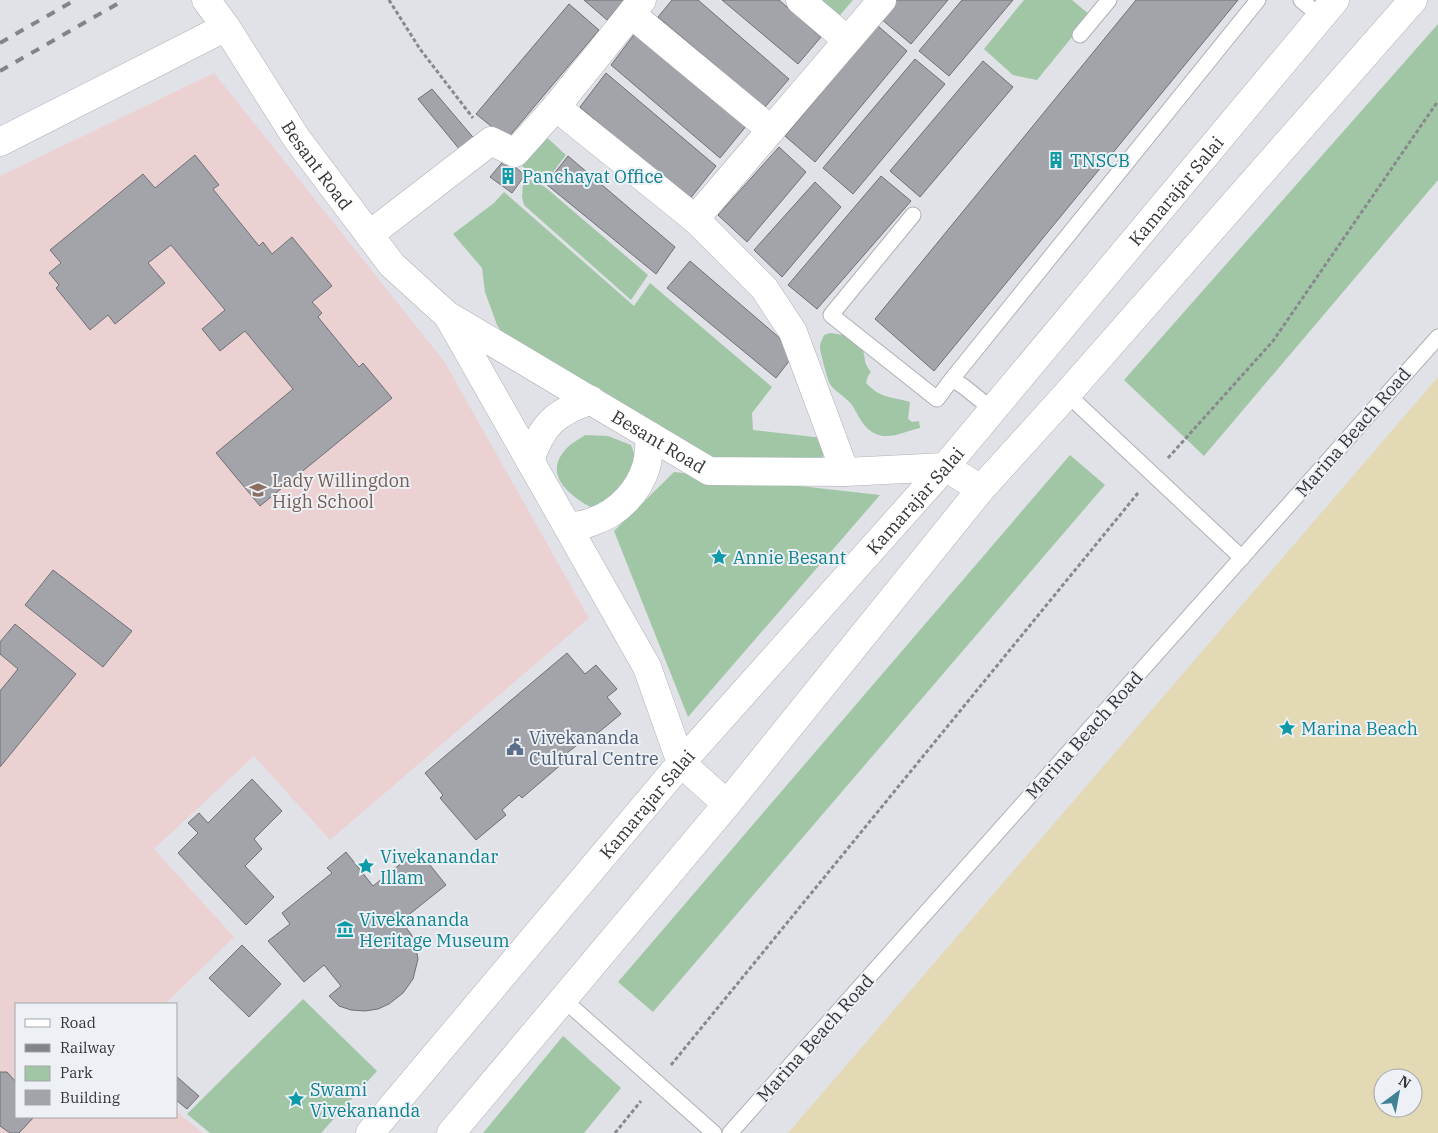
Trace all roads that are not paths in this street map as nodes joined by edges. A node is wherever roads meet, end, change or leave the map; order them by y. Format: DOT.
graph roads {
  1 [pos="800,0"];
  2 [pos="882,0"];
  3 [pos="1109,0"];
  4 [pos="1258,0"];
  5 [pos="1413,0"];
  6 [pos="1319,6"];
  7 [pos="637,7"];
  8 [pos="218,9"];
  9 [pos="1080,35"];
  10 [pos="847,40"];
  11 [pos="556,107"];
  12 [pos="771,130"];
  13 [pos="0,142"];
  14 [pos="913,215"];
  15 [pos="695,219"];
  16 [pos="369,235"];
  17 [pos="447,314"];
  18 [pos="1438,337"];
  19 [pos="952,379"];
  20 [pos="1067,394"];
  21 [pos="590,400"];
  22 [pos="993,410"];
  23 [pos="650,436"];
  24 [pos="530,461"];
  25 [pos="945,467"];
  26 [pos="845,472"];
  27 [pos="981,489"];
  28 [pos="568,527"];
  29 [pos="1242,558"];
  30 [pos="681,763"];
  31 [pos="727,804"];
  32 [pos="563,999"];
  33 [pos="370,1133"];
  34 [pos="451,1133"];
  35 [pos="714,1133"];
  36 [pos="730,1133"];
  1 -- 10 [label="main road"];
  2 -- 10 [label="main road"];
  3 -- 9 [label="lane"];
  4 -- 19 [label="lane"];
  5 -- 20 [label="main road"];
  6 -- 22 [label="main road, Kamarajar Salai"];
  7 -- 11 [label="main road"];
  7 -- 12 [label="main road"];
  8 -- 13 [label="main road"];
  8 -- 16 [label="main road, Besant Road"];
  10 -- 12 [label="main road"];
  11 -- 15 [label="main road"];
  11 -- 16 [label="main road"];
  12 -- 15 [label="main road"];
  14 -- 19 [label="lane"];
  15 -- 26 [label="main road"];
  16 -- 17 [label="main road, Besant Road"];
  17 -- 21 [label="main road, Besant Road"];
  17 -- 24 [label="main road, Besant Road"];
  18 -- 29 [label="lane, Marina Beach Road"];
  19 -- 22 [label="lane"];
  20 -- 27 [label="main road"];
  20 -- 29 [label="lane"];
  21 -- 23 [label="main road, Besant Road"];
  21 -- 24 [label="main road"];
  22 -- 25 [label="main road, Kamarajar Salai"];
  23 -- 26 [label="main road, Besant Road"];
  23 -- 28 [label="main road"];
  24 -- 28 [label="main road, Besant Road"];
  25 -- 26 [label="main road, Besant Road"];
  25 -- 27 [label="main road"];
  25 -- 30 [label="main road, Kamarajar Salai"];
  27 -- 31 [label="main road"];
  28 -- 30 [label="main road, Besant Road"];
  29 -- 36 [label="lane, Marina Beach Road"];
  30 -- 31 [label="main road, Besant Road"];
  30 -- 33 [label="main road, Kamarajar Salai"];
  31 -- 32 [label="main road"];
  32 -- 34 [label="main road"];
  32 -- 35 [label="lane"];
}
